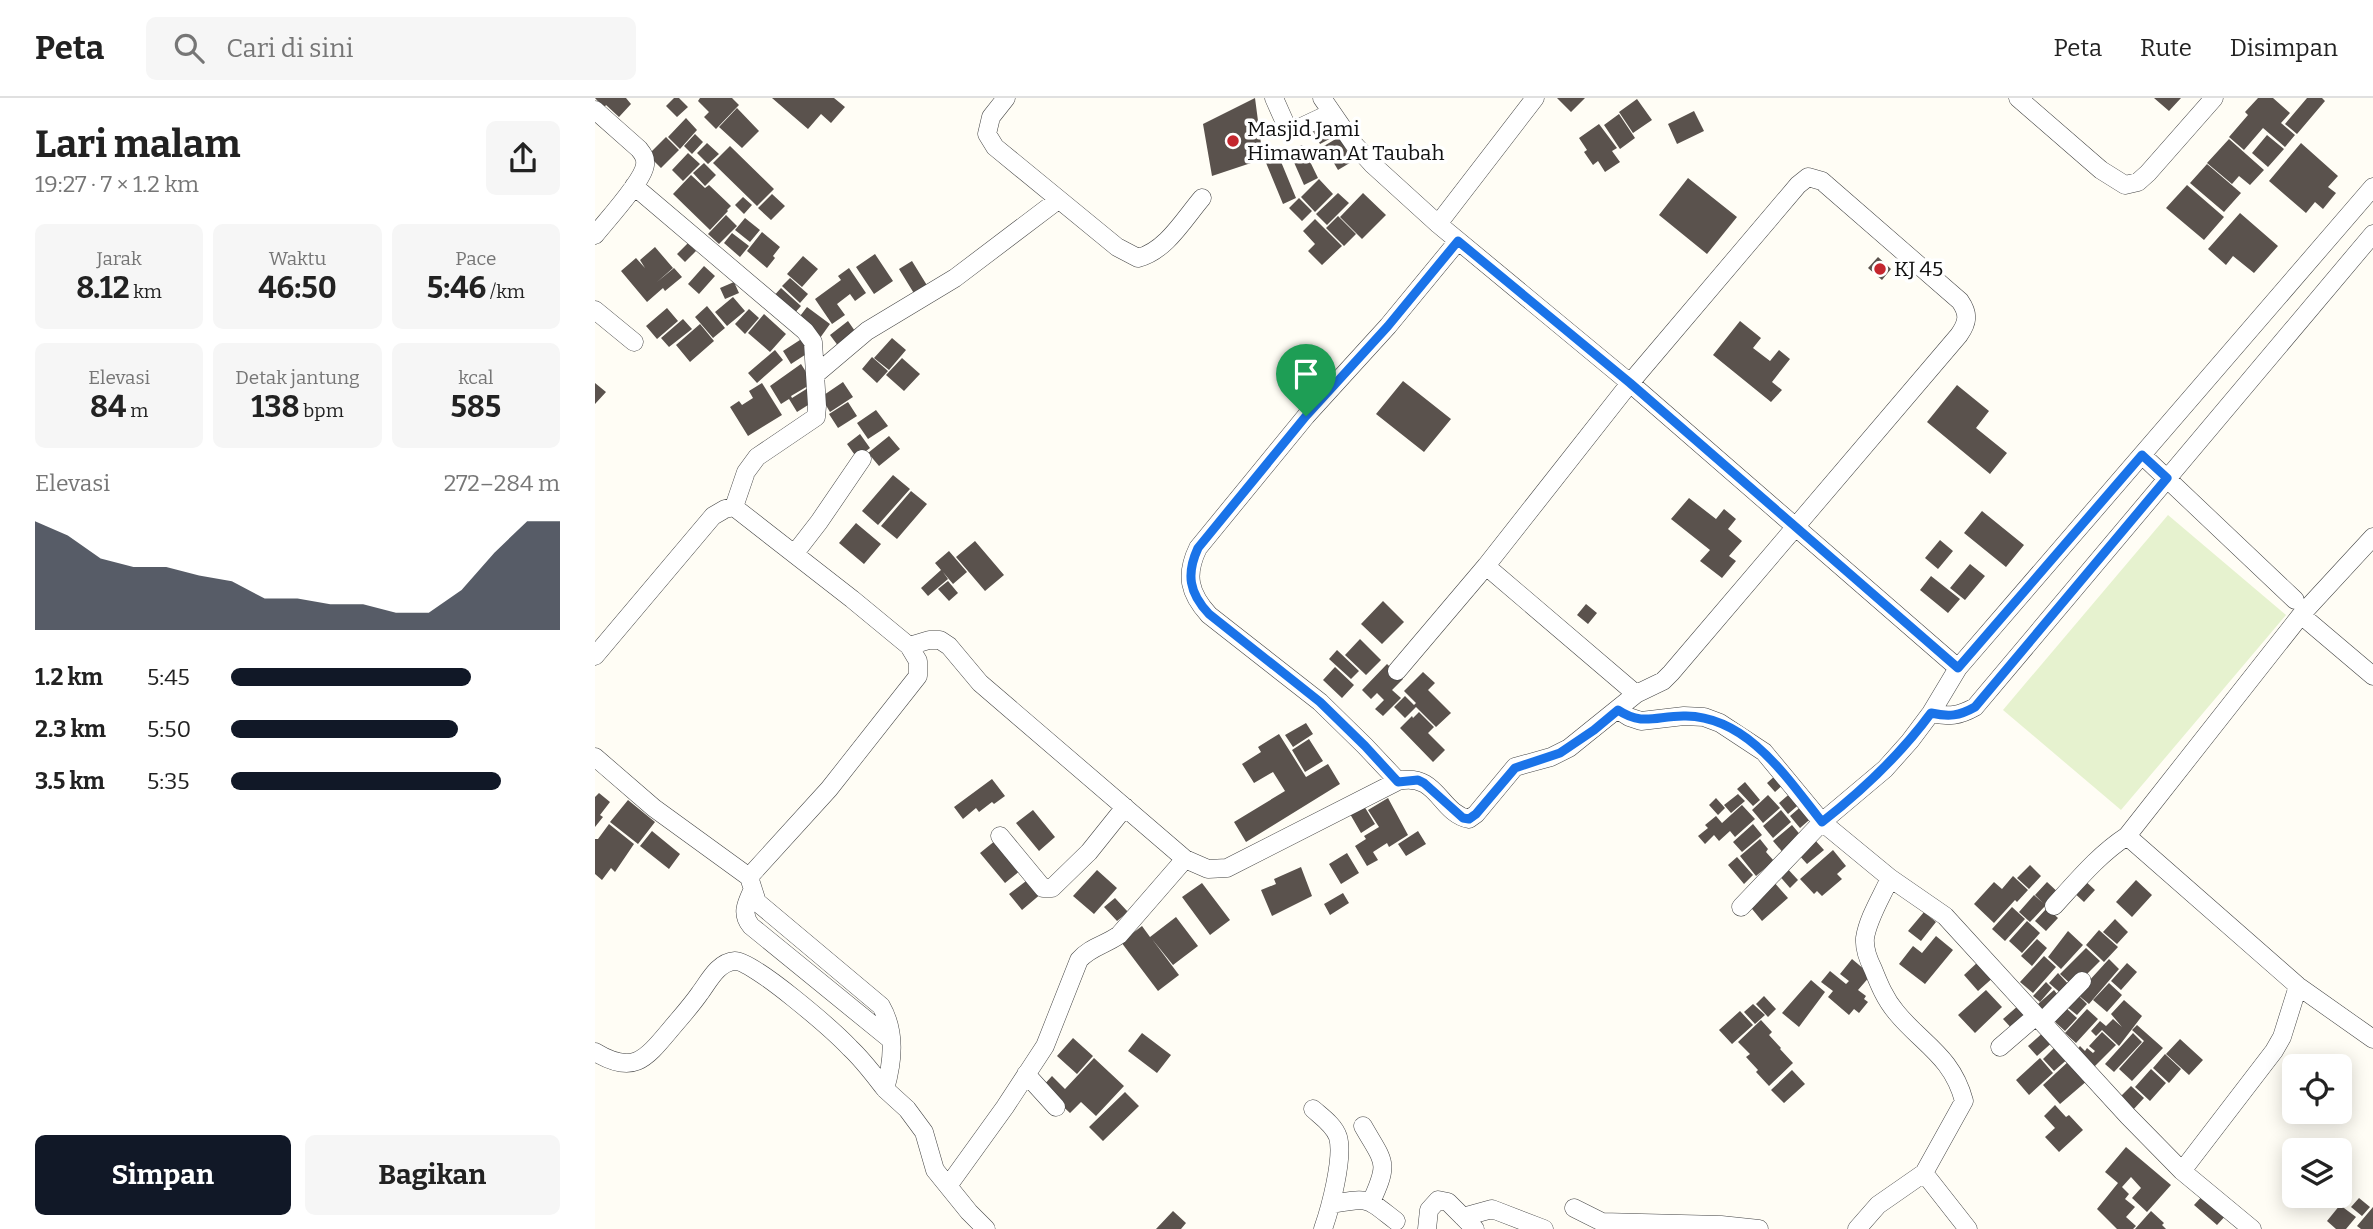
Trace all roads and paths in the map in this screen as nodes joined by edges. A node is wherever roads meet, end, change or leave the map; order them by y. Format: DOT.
graph roads {
  1 [pos="1006,98"];
  2 [pos="1274,98"];
  3 [pos="1535,98"];
  4 [pos="2018,98"];
  5 [pos="2214,98"];
  6 [pos="1326,105"];
  7 [pos="595,110"];
  8 [pos="634,186"];
  9 [pos="2373,187"];
  10 [pos="1202,198"];
  11 [pos="1058,200"];
  12 [pos="1438,224"];
  13 [pos="2373,234"];
  14 [pos="595,235"];
  15 [pos="1458,241"];
  16 [pos="595,310"];
  17 [pos="634,342"];
  18 [pos="815,375"];
  19 [pos="1630,383"];
  20 [pos="2142,455"];
  21 [pos="862,459"];
  22 [pos="2167,478"];
  23 [pos="734,507"];
  24 [pos="1796,525"];
  25 [pos="2373,537"];
  26 [pos="795,553"];
  27 [pos="1486,566"];
  28 [pos="2298,608"];
  29 [pos="909,646"];
  30 [pos="595,656"];
  31 [pos="1958,668"];
  32 [pos="1397,671"];
  33 [pos="2373,676"];
  34 [pos="1636,694"];
  35 [pos="1618,710"];
  36 [pos="1931,713"];
  37 [pos="595,757"];
  38 [pos="1398,782"];
  39 [pos="1125,807"];
  40 [pos="1822,822"];
  41 [pos="1000,836"];
  42 [pos="2127,836"];
  43 [pos="1185,859"];
  44 [pos="1890,878"];
  45 [pos="751,884"];
  46 [pos="2054,906"];
  47 [pos="1741,907"];
  48 [pos="2082,981"];
  49 [pos="2298,986"];
  50 [pos="2039,1019"];
  51 [pos="2373,1039"];
  52 [pos="2000,1047"];
  53 [pos="595,1052"];
  54 [pos="1026,1074"];
  55 [pos="885,1088"];
  56 [pos="1056,1107"];
  57 [pos="1313,1109"];
  58 [pos="1363,1126"];
  59 [pos="2182,1171"];
  60 [pos="1924,1173"];
  61 [pos="948,1186"];
  62 [pos="1371,1202"];
  63 [pos="1332,1204"];
  64 [pos="1574,1208"];
  65 [pos="1396,1221"];
  66 [pos="1469,1223"];
  67 [pos="986,1229"];
  68 [pos="1323,1229"];
  69 [pos="1427,1229"];
  70 [pos="1544,1229"];
  71 [pos="1759,1229"];
  72 [pos="1857,1229"];
  73 [pos="1968,1229"];
  74 [pos="2252,1229"];
  1 -- 11 [label="street"];
  2 -- 6 [label="street"];
  3 -- 12 [label="street"];
  4 -- 5 [label="street"];
  6 -- 12 [label="street"];
  7 -- 8 [label="street"];
  8 -- 14 [label="street"];
  8 -- 18 [label="street"];
  9 -- 20 [label="street"];
  10 -- 11 [label="street"];
  11 -- 18 [label="street"];
  12 -- 15 [label="street"];
  13 -- 22 [label="street"];
  15 -- 19 [label="street"];
  15 -- 38 [label="street"];
  16 -- 17 [label="street"];
  18 -- 23 [label="street"];
  19 -- 24 [label="street"];
  19 -- 24 [label="street"];
  19 -- 27 [label="street"];
  20 -- 22 [label="street"];
  20 -- 31 [label="street"];
  21 -- 26 [label="street"];
  22 -- 28 [label="street"];
  22 -- 36 [label="street"];
  23 -- 26 [label="street"];
  23 -- 30 [label="street"];
  24 -- 31 [label="street"];
  24 -- 34 [label="street"];
  25 -- 28 [label="street"];
  26 -- 29 [label="street"];
  27 -- 32 [label="street"];
  27 -- 34 [label="street"];
  28 -- 33 [label="street"];
  28 -- 42 [label="street"];
  29 -- 39 [label="street"];
  29 -- 45 [label="street"];
  31 -- 36 [label="street"];
  34 -- 35 [label="street"];
  35 -- 38 [label="street"];
  35 -- 40 [label="street"];
  36 -- 40 [label="street"];
  37 -- 45 [label="street"];
  38 -- 43 [label="street"];
  39 -- 41 [label="street"];
  39 -- 43 [label="street"];
  40 -- 44 [label="street"];
  40 -- 47 [label="street"];
  42 -- 46 [label="street"];
  42 -- 49 [label="street"];
  43 -- 54 [label="street"];
  44 -- 50 [label="street"];
  44 -- 60 [label="street"];
  45 -- 55 [label="street"];
  48 -- 50 [label="street"];
  49 -- 51 [label="street"];
  49 -- 59 [label="street"];
  50 -- 52 [label="street"];
  50 -- 59 [label="street"];
  53 -- 55 [label="street"];
  54 -- 56 [label="street"];
  54 -- 61 [label="street"];
  55 -- 61 [label="street"];
  57 -- 63 [label="street"];
  58 -- 62 [label="street"];
  59 -- 74 [label="street"];
  60 -- 72 [label="street"];
  60 -- 73 [label="street"];
  61 -- 67 [label="street"];
  62 -- 63 [label="street"];
  62 -- 65 [label="street"];
  63 -- 68 [label="street"];
  64 -- 71 [label="street"];
  66 -- 69 [label="street"];
  66 -- 70 [label="street"];
}
